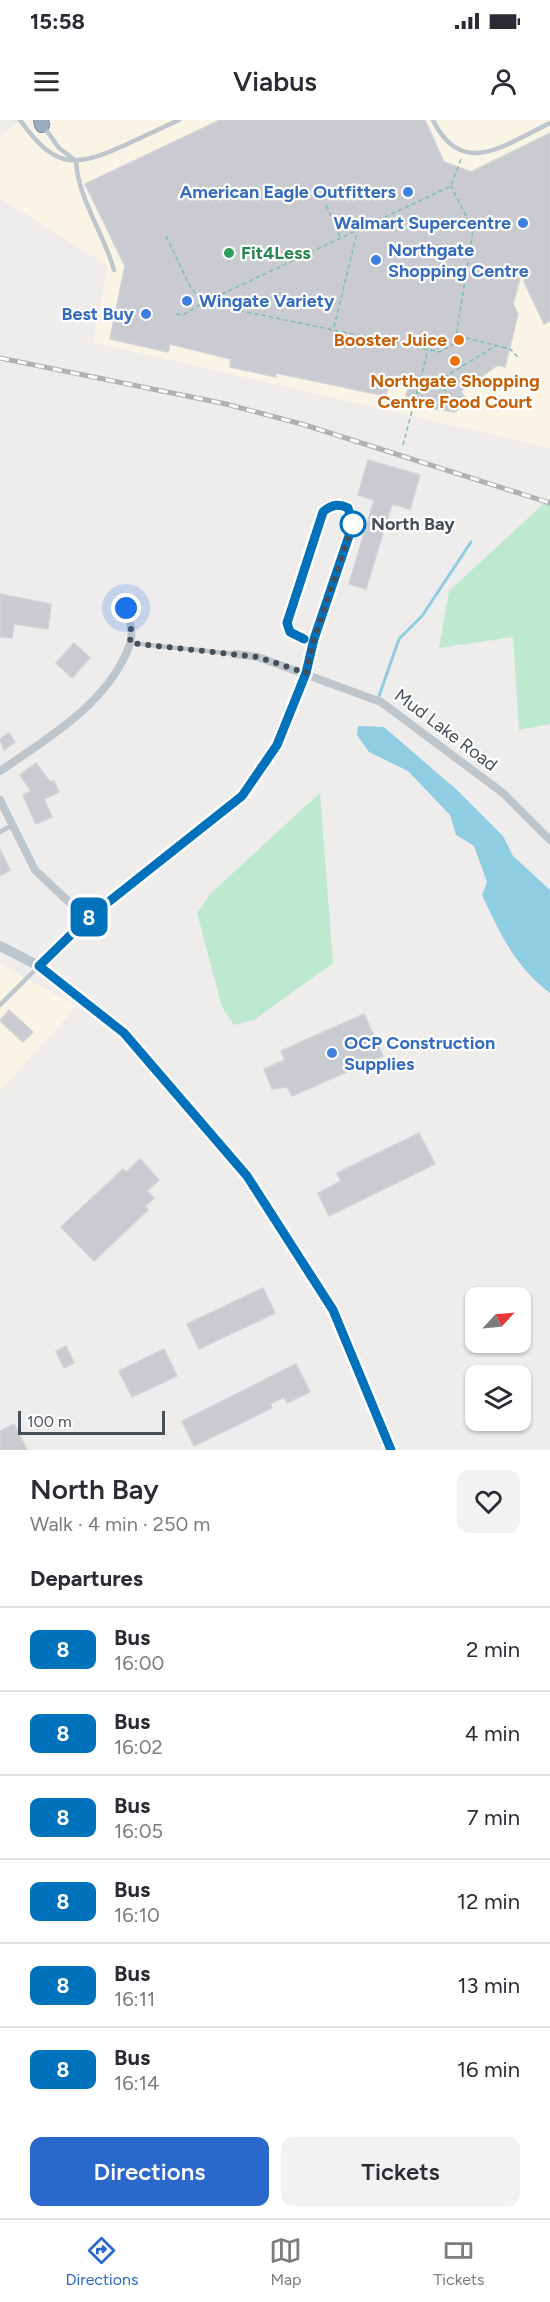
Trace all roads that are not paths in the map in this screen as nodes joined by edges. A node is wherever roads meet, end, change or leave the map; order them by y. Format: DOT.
graph roads {
  1 [pos="20,120"];
  2 [pos="179,120"];
  3 [pos="432,120"];
  4 [pos="41,122"];
  5 [pos="550,123"];
  6 [pos="76,162"];
  7 [pos="114,270"];
  8 [pos="126,608"];
  9 [pos="314,639"];
  10 [pos="130,643"];
  11 [pos="236,654"];
  12 [pos="306,673"];
  13 [pos="0,771"];
  14 [pos="0,800"];
  15 [pos="12,825"];
  16 [pos="0,831"];
  17 [pos="550,840"];
  18 [pos="87,919"];
  19 [pos="0,946"];
  20 [pos="39,966"];
  21 [pos="0,1005"];
  22 [pos="391,1450"];
  1 -- 6 [label="lane"];
  2 -- 6 [label="lane"];
  3 -- 5 [label="lane"];
  4 -- 6 [label="lane"];
  6 -- 7 [label="lane"];
  8 -- 10 [label="street"];
  9 -- 9 [label="street"];
  9 -- 12 [label="street"];
  10 -- 11 [label="lane"];
  10 -- 13 [label="street"];
  11 -- 12 [label="street, Mud Lake Road"];
  12 -- 17 [label="street, Mud Lake Road"];
  12 -- 18 [label="street"];
  14 -- 15 [label="street"];
  15 -- 16 [label="lane"];
  15 -- 18 [label="street"];
  18 -- 20 [label="street"];
  19 -- 20 [label="street"];
  20 -- 21 [label="lane"];
  20 -- 22 [label="street"];
}
